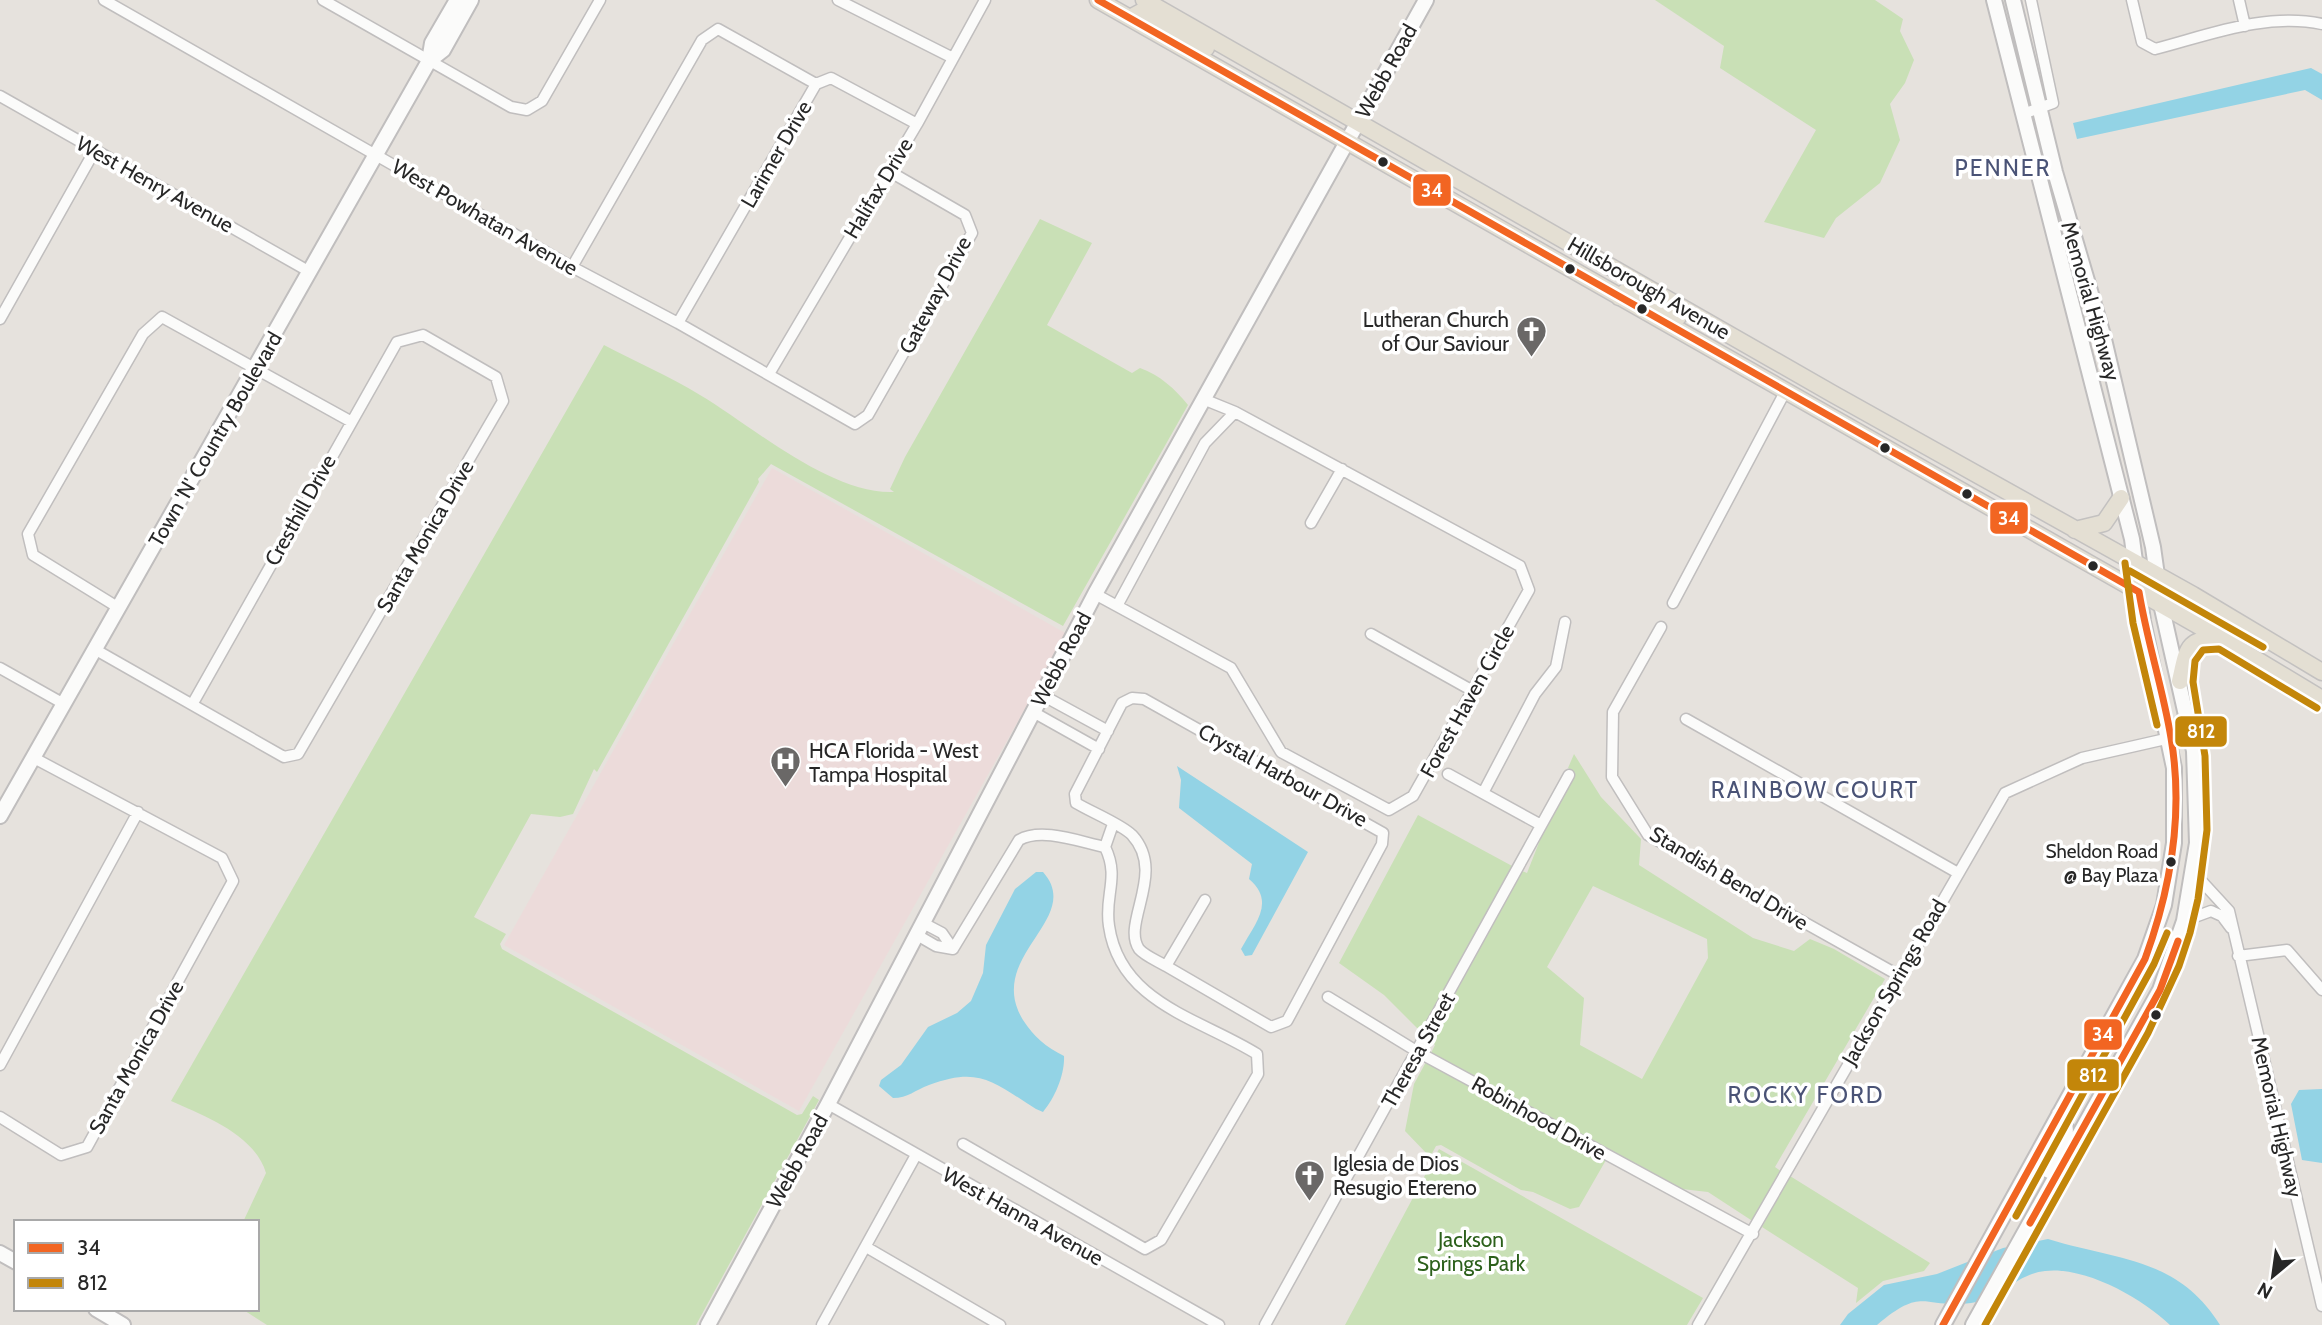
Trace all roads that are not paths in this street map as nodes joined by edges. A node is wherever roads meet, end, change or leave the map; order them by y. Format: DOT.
graph roads {
  1 [pos="104,0"];
  2 [pos="323,0"];
  3 [pos="457,0"];
  4 [pos="471,0"];
  5 [pos="600,0"];
  6 [pos="838,0"];
  7 [pos="985,0"];
  8 [pos="1098,0"];
  9 [pos="1144,0"];
  10 [pos="1426,0"];
  11 [pos="1994,0"];
  12 [pos="2013,0"];
  13 [pos="2031,0"];
  14 [pos="2132,0"];
  15 [pos="2239,0"];
  16 [pos="1130,18"];
  17 [pos="2322,24"];
  18 [pos="2245,26"];
  19 [pos="1230,49"];
  20 [pos="954,58"];
  21 [pos="429,61"];
  22 [pos="817,84"];
  23 [pos="1,100"];
  24 [pos="2041,110"];
  25 [pos="2023,114"];
  26 [pos="1357,121"];
  27 [pos="917,124"];
  28 [pos="1346,141"];
  29 [pos="95,150"];
  30 [pos="377,155"];
  31 [pos="887,170"];
  32 [pos="1497,226"];
  33 [pos="1564,238"];
  34 [pos="1542,253"];
  35 [pos="2082,264"];
  36 [pos="2060,265"];
  37 [pos="572,267"];
  38 [pos="310,272"];
  39 [pos="1630,277"];
  40 [pos="1619,297"];
  41 [pos="0,318"];
  42 [pos="678,323"];
  43 [pos="423,335"];
  44 [pos="1739,339"];
  45 [pos="1738,365"];
  46 [pos="256,369"];
  47 [pos="769,374"];
  48 [pos="1785,392"];
  49 [pos="1833,394"];
  50 [pos="1203,399"];
  51 [pos="1235,412"];
  52 [pos="868,415"];
  53 [pos="350,421"];
  54 [pos="1910,437"];
  55 [pos="1899,457"];
  56 [pos="1342,469"];
  57 [pos="2121,498"];
  58 [pos="1311,523"];
  59 [pos="2075,530"];
  60 [pos="2135,562"];
  61 [pos="2155,574"];
  62 [pos="2139,592"];
  63 [pos="1095,594"];
  64 [pos="1673,603"];
  65 [pos="2161,604"];
  66 [pos="1117,606"];
  67 [pos="119,608"];
  68 [pos="1565,622"];
  69 [pos="1661,627"];
  70 [pos="1371,634"];
  71 [pos="2222,639"];
  72 [pos="96,650"];
  73 [pos="0,668"];
  74 [pos="2322,672"];
  75 [pos="2180,681"];
  76 [pos="1473,691"];
  77 [pos="1042,695"];
  78 [pos="2321,697"];
  79 [pos="193,703"];
  80 [pos="64,704"];
  81 [pos="1033,712"];
  82 [pos="1686,719"];
  83 [pos="1108,731"];
  84 [pos="2170,738"];
  85 [pos="1099,749"];
  86 [pos="34,758"];
  87 [pos="1448,774"];
  88 [pos="1569,775"];
  89 [pos="1483,793"];
  90 [pos="2,807"];
  91 [pos="138,813"];
  92 [pos="1113,824"];
  93 [pos="1541,825"];
  94 [pos="1105,847"];
  95 [pos="1958,873"];
  96 [pos="2194,873"];
  97 [pos="1205,900"];
  98 [pos="2184,921"];
  99 [pos="2231,928"];
  100 [pos="920,929"];
  101 [pos="2238,956"];
  102 [pos="1166,966"];
  103 [pos="1898,975"];
  104 [pos="2322,990"];
  105 [pos="1328,997"];
  106 [pos="1418,1052"];
  107 [pos="0,1065"];
  108 [pos="828,1104"];
  109 [pos="2059,1114"];
  110 [pos="0,1117"];
  111 [pos="963,1144"];
  112 [pos="916,1156"];
  113 [pos="2038,1209"];
  114 [pos="1753,1234"];
  115 [pos="866,1247"];
  116 [pos="2322,1306"];
  117 [pos="99,1311"];
  118 [pos="1976,1320"];
  119 [pos="1945,1323"];
  120 [pos="123,1325"];
  121 [pos="708,1325"];
  122 [pos="822,1325"];
  123 [pos="1000,1325"];
  124 [pos="1219,1325"];
  125 [pos="1265,1325"];
  126 [pos="1698,1325"];
  1 -- 30 [label="street, West Powhatan Avenue"];
  2 -- 21 [label="street"];
  3 -- 21 [label="main road, Town 'N' Country Boulevard"];
  4 -- 21 [label="main road, Town 'N' Country Boulevard"];
  5 -- 21 [label="street"];
  6 -- 20 [label="street"];
  7 -- 20 [label="street, Halifax Drive"];
  8 -- 16 [label="main road, Hillsborough Avenue"];
  9 -- 19 [label="main road, Hillsborough Avenue"];
  10 -- 26 [label="main road, Webb Road"];
  11 -- 25 [label="main road, Memorial Highway"];
  12 -- 24 [label="main road, Memorial Highway"];
  13 -- 24 [label="street"];
  14 -- 18 [label="street"];
  15 -- 18 [label="street"];
  16 -- 19 [label="main road"];
  16 -- 28 [label="main road, Hillsborough Avenue"];
  17 -- 18 [label="street"];
  19 -- 26 [label="main road, Hillsborough Avenue"];
  20 -- 27 [label="street, Halifax Drive"];
  21 -- 30 [label="main road, Town 'N' Country Boulevard"];
  22 -- 27 [label="street, Larimer Drive"];
  22 -- 37 [label="street"];
  22 -- 42 [label="street, Larimer Drive"];
  23 -- 29 [label="street, West Henry Avenue"];
  24 -- 25 [label="street"];
  24 -- 35 [label="main road, Memorial Highway"];
  25 -- 36 [label="main road, Memorial Highway"];
  26 -- 28 [label="main road, Webb Road"];
  26 -- 33 [label="main road, Hillsborough Avenue"];
  27 -- 31 [label="street, Halifax Drive"];
  28 -- 32 [label="main road, Hillsborough Avenue"];
  28 -- 50 [label="main road, Webb Road"];
  29 -- 38 [label="street, West Henry Avenue"];
  29 -- 41 [label="street"];
  30 -- 37 [label="street, West Powhatan Avenue"];
  30 -- 38 [label="main road, Town 'N' Country Boulevard"];
  31 -- 47 [label="street, Halifax Drive"];
  31 -- 52 [label="street, Gateway Drive"];
  32 -- 33 [label="main road"];
  32 -- 34 [label="main road, Hillsborough Avenue"];
  33 -- 39 [label="main road, Hillsborough Avenue"];
  34 -- 39 [label="main road"];
  34 -- 40 [label="main road, Hillsborough Avenue"];
  35 -- 36 [label="main road"];
  35 -- 61 [label="main road, Memorial Highway"];
  36 -- 57 [label="main road, Memorial Highway"];
  37 -- 42 [label="street, West Powhatan Avenue"];
  38 -- 46 [label="main road, Town 'N' Country Boulevard"];
  39 -- 44 [label="main road, Hillsborough Avenue"];
  40 -- 44 [label="main road"];
  40 -- 45 [label="main road, Hillsborough Avenue"];
  42 -- 47 [label="street, West Powhatan Avenue"];
  43 -- 53 [label="street, Cresthill Drive"];
  43 -- 79 [label="street, Santa Monica Drive"];
  44 -- 49 [label="main road, Hillsborough Avenue"];
  45 -- 48 [label="main road, Hillsborough Avenue"];
  45 -- 49 [label="main road"];
  46 -- 53 [label="street"];
  46 -- 67 [label="main road, Town 'N' Country Boulevard"];
  46 -- 67 [label="street"];
  47 -- 52 [label="street, West Powhatan Avenue"];
  48 -- 55 [label="main road, Hillsborough Avenue"];
  48 -- 64 [label="street"];
  49 -- 54 [label="main road, Hillsborough Avenue"];
  50 -- 51 [label="street, Forest Haven Circle"];
  50 -- 63 [label="main road, Webb Road"];
  51 -- 56 [label="street, Forest Haven Circle"];
  51 -- 66 [label="street"];
  53 -- 79 [label="street, Cresthill Drive"];
  54 -- 55 [label="main road"];
  54 -- 59 [label="main road, Hillsborough Avenue"];
  55 -- 62 [label="main road, Hillsborough Avenue"];
  56 -- 58 [label="street"];
  56 -- 76 [label="street, Forest Haven Circle"];
  57 -- 59 [label="main road"];
  57 -- 60 [label="main road, Memorial Highway"];
  59 -- 60 [label="main road, Hillsborough Avenue"];
  60 -- 61 [label="main road, Hillsborough Avenue"];
  60 -- 62 [label="main road, Memorial Highway"];
  61 -- 65 [label="main road, Memorial Highway"];
  61 -- 74 [label="main road, Hillsborough Avenue"];
  62 -- 65 [label="main road, Hillsborough Avenue"];
  62 -- 84 [label="main road, Memorial Highway"];
  63 -- 66 [label="street, Forest Haven Circle"];
  63 -- 77 [label="main road, Webb Road"];
  65 -- 71 [label="main road, Hillsborough Avenue"];
  65 -- 75 [label="main road, Memorial Highway"];
  66 -- 76 [label="street, Forest Haven Circle"];
  67 -- 72 [label="main road, Town 'N' Country Boulevard"];
  68 -- 89 [label="street"];
  69 -- 103 [label="street, Standish Bend Drive"];
  70 -- 76 [label="street"];
  71 -- 75 [label="main road"];
  71 -- 78 [label="main road, Hillsborough Avenue"];
  72 -- 79 [label="street"];
  72 -- 80 [label="main road, Town 'N' Country Boulevard"];
  73 -- 80 [label="street"];
  75 -- 96 [label="main road, Memorial Highway"];
  77 -- 81 [label="main road, Webb Road"];
  77 -- 83 [label="street"];
  80 -- 86 [label="main road, Town 'N' Country Boulevard"];
  81 -- 85 [label="street"];
  81 -- 100 [label="main road, Webb Road"];
  82 -- 95 [label="street"];
  83 -- 85 [label="street, Crystal Harbour Drive"];
  83 -- 102 [label="street, Crystal Harbour Drive"];
  84 -- 95 [label="street, Jackson Springs Road"];
  84 -- 109 [label="main road, Memorial Highway"];
  85 -- 92 [label="street, Crystal Harbour Drive"];
  86 -- 90 [label="main road, Town 'N' Country Boulevard"];
  86 -- 91 [label="street"];
  87 -- 89 [label="street"];
  88 -- 93 [label="street, Theresa Street"];
  89 -- 93 [label="street"];
  91 -- 107 [label="street"];
  91 -- 110 [label="street, Santa Monica Drive"];
  92 -- 94 [label="street"];
  92 -- 102 [label="street, Crystal Harbour Drive"];
  93 -- 106 [label="street, Theresa Street"];
  94 -- 100 [label="street"];
  94 -- 111 [label="street"];
  95 -- 103 [label="street, Jackson Springs Road"];
  96 -- 98 [label="main road, Memorial Highway"];
  96 -- 99 [label="street, Memorial Highway"];
  97 -- 102 [label="street"];
  98 -- 99 [label="street"];
  98 -- 113 [label="main road, Memorial Highway"];
  99 -- 101 [label="street, Memorial Highway"];
  100 -- 108 [label="main road, Webb Road"];
  101 -- 104 [label="street"];
  101 -- 116 [label="street, Memorial Highway"];
  103 -- 114 [label="street, Jackson Springs Road"];
  105 -- 106 [label="street, Robinhood Drive"];
  106 -- 114 [label="street, Robinhood Drive"];
  106 -- 125 [label="street, Theresa Street"];
  108 -- 112 [label="street, West Hanna Avenue"];
  108 -- 121 [label="main road, Webb Road"];
  109 -- 113 [label="main road"];
  109 -- 119 [label="main road, Memorial Highway"];
  112 -- 115 [label="street"];
  112 -- 124 [label="street, West Hanna Avenue"];
  113 -- 118 [label="main road, Memorial Highway"];
  114 -- 126 [label="street, Jackson Springs Road"];
  115 -- 122 [label="street"];
  115 -- 123 [label="street"];
  117 -- 120 [label="main road"];
}
